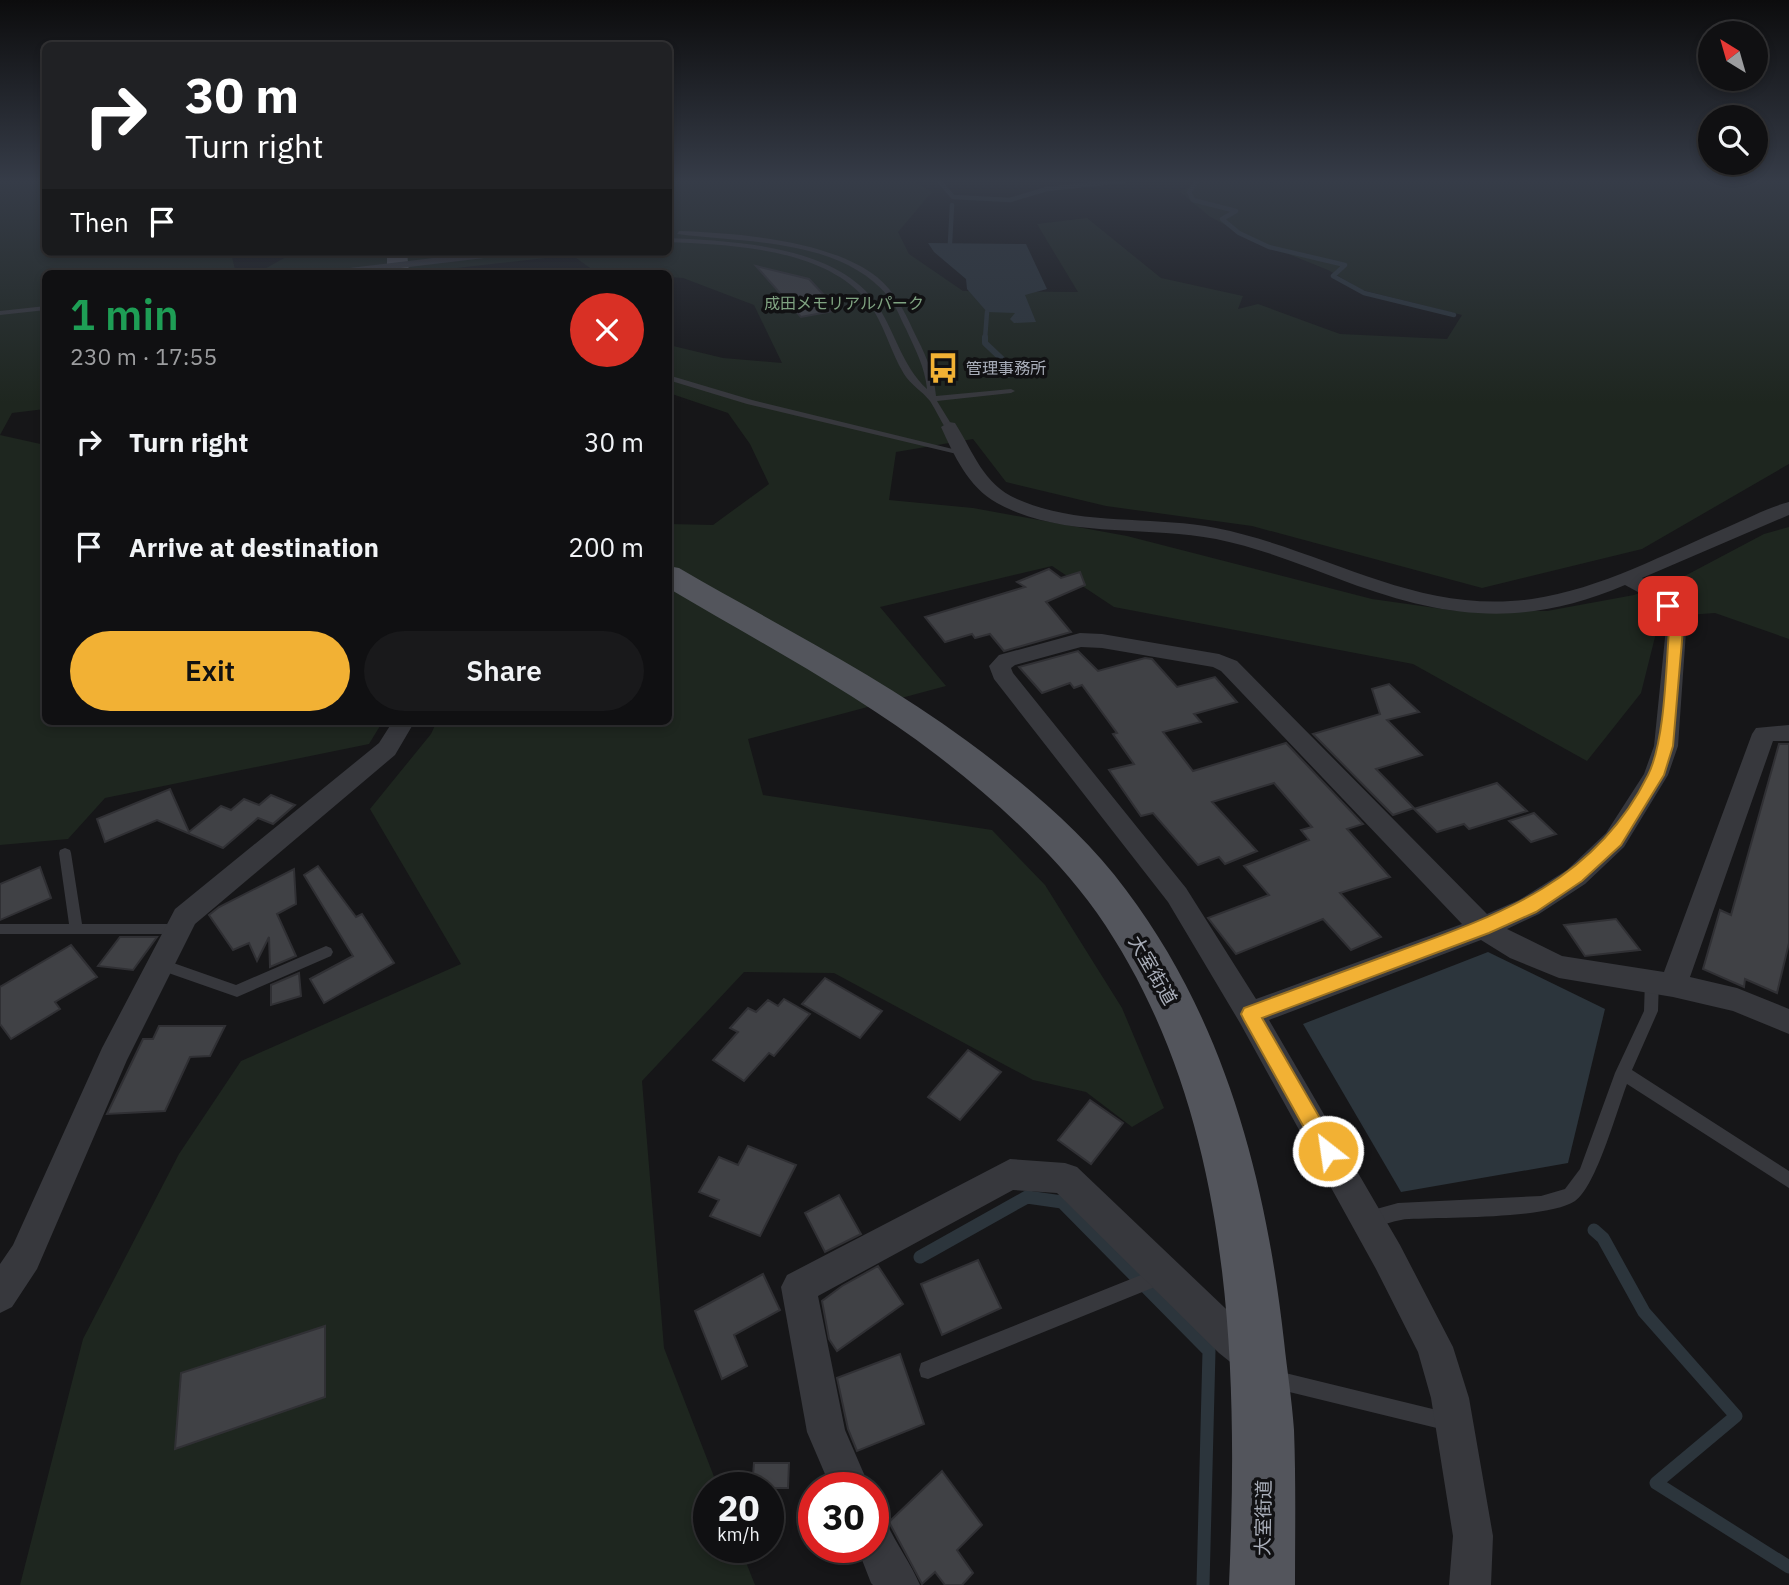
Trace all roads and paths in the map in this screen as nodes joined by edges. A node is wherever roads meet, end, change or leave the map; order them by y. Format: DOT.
graph roads {
  1 [pos="784,255"];
  2 [pos="818,255"];
  3 [pos="475,256"];
  4 [pos="357,270"];
  5 [pos="42,308"];
  6 [pos="0,313"];
  7 [pos="672,378"];
  8 [pos="1011,391"];
  9 [pos="932,399"];
  10 [pos="949,427"];
  11 [pos="961,452"];
  12 [pos="1789,508"];
  13 [pos="672,577"];
  14 [pos="1626,577"];
  15 [pos="402,725"];
  16 [pos="1789,733"];
  17 [pos="65,853"];
  18 [pos="76,928"];
  19 [pos="1483,928"];
  20 [pos="2,929"];
  21 [pos="180,929"];
  22 [pos="326,951"];
  23 [pos="162,965"];
  24 [pos="1662,982"];
  25 [pos="1250,1014"];
  26 [pos="1789,1022"];
  27 [pos="1623,1073"];
  28 [pos="1789,1180"];
  29 [pos="1367,1219"];
  30 [pos="1165,1274"];
  31 [pos="0,1295"];
  32 [pos="1258,1368"];
  33 [pos="928,1370"];
  34 [pos="1456,1424"];
  35 [pos="844,1472"];
  36 [pos="884,1563"];
  37 [pos="899,1585"];
  38 [pos="1262,1585"];
  39 [pos="1470,1585"];
  1 -- 9 [label="lane"];
  2 -- 9 [label="lane"];
  3 -- 4 [label="lane, bridge"];
  5 -- 6 [label="lane"];
  7 -- 11 [label="lane"];
  8 -- 9 [label="lane"];
  9 -- 10 [label="lane"];
  10 -- 11 [label="street"];
  11 -- 14 [label="street"];
  12 -- 14 [label="street"];
  13 -- 32 [label="main road, 大室街道"];
  14 -- 19 [label="street"];
  15 -- 21 [label="street"];
  16 -- 24 [label="street"];
  17 -- 18 [label="lane"];
  18 -- 20 [label="lane"];
  18 -- 21 [label="lane"];
  19 -- 24 [label="street"];
  19 -- 25 [label="street"];
  19 -- 25 [label="street"];
  21 -- 23 [label="street"];
  22 -- 23 [label="lane"];
  23 -- 31 [label="street"];
  24 -- 26 [label="street"];
  24 -- 27 [label="lane"];
  25 -- 29 [label="street"];
  27 -- 28 [label="lane"];
  27 -- 29 [label="lane"];
  29 -- 34 [label="street"];
  30 -- 32 [label="street"];
  30 -- 33 [label="lane"];
  30 -- 35 [label="street"];
  32 -- 34 [label="lane"];
  32 -- 38 [label="main road, 大室街道"];
  34 -- 39 [label="street"];
  36 -- 37 [label="street"];
}
